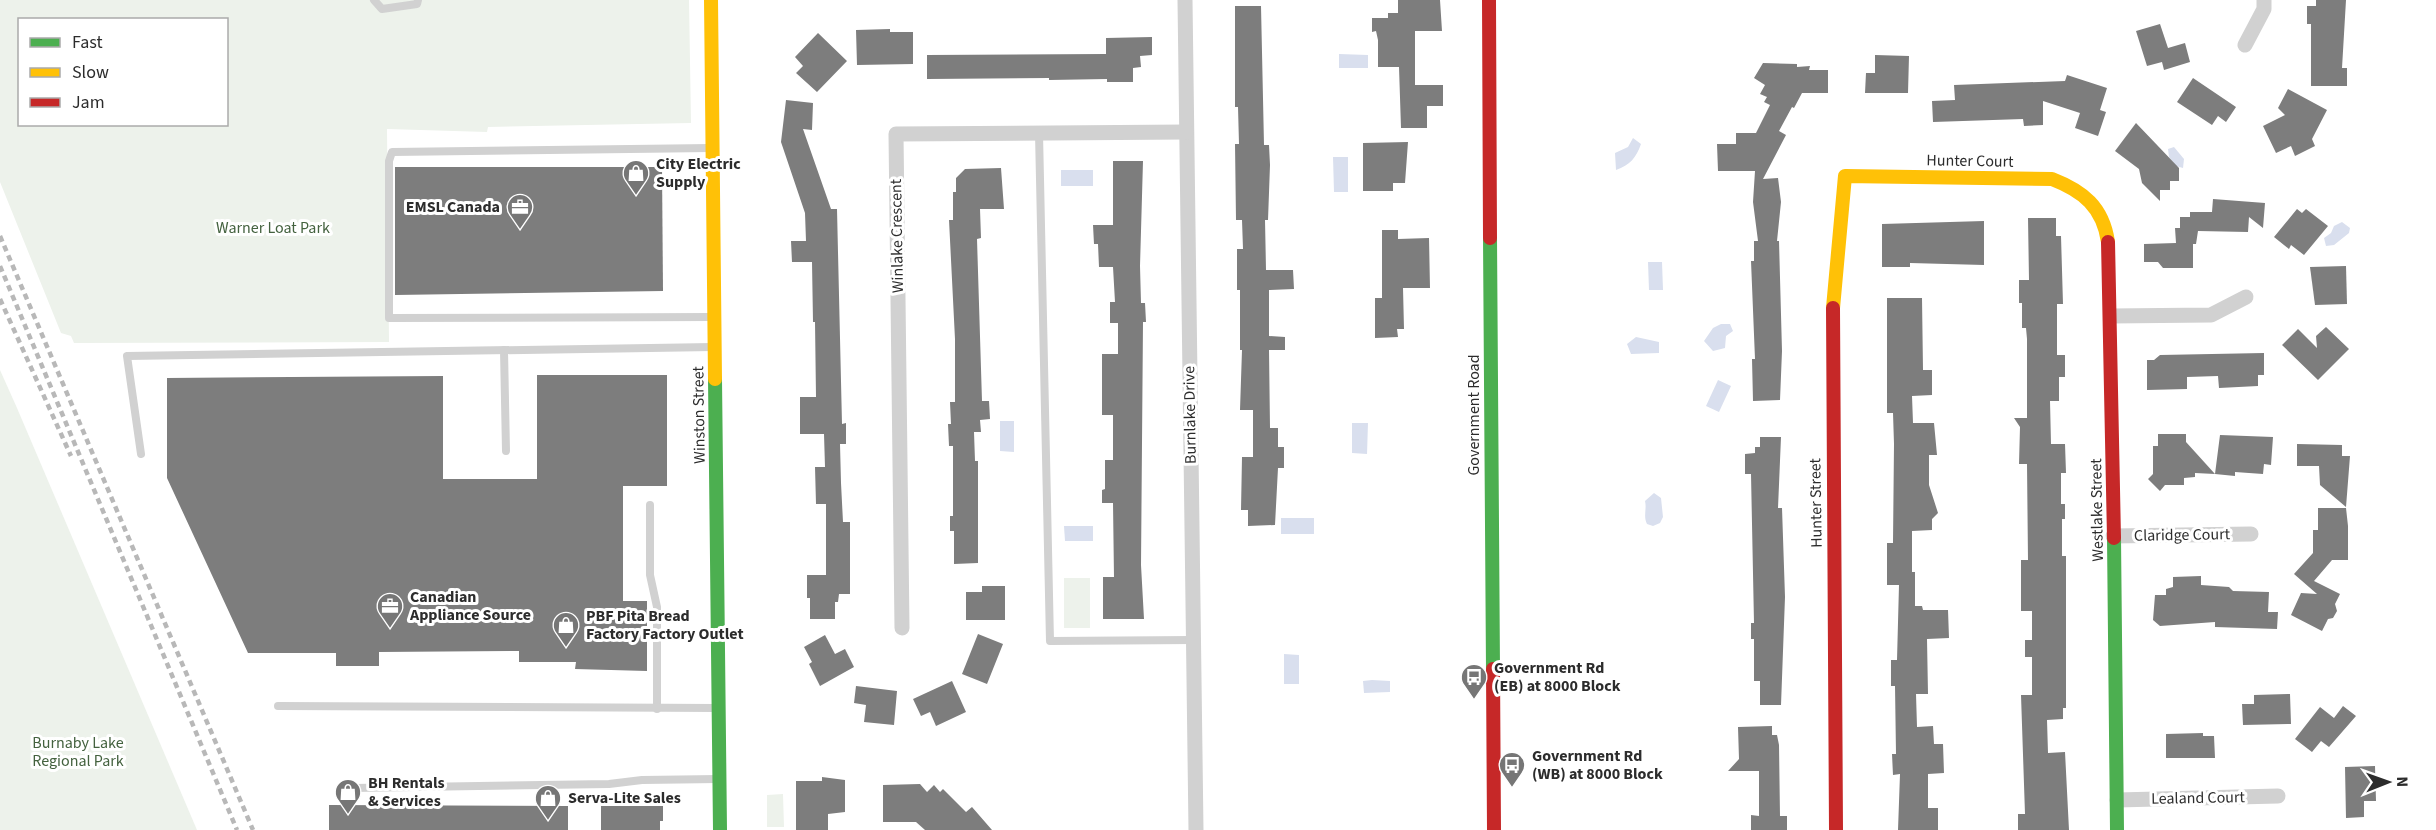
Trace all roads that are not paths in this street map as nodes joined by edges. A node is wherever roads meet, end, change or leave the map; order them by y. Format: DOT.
graph roads {
  1 [pos="374,0"];
  2 [pos="418,0"];
  3 [pos="711,0"];
  4 [pos="1185,0"];
  5 [pos="1489,0"];
  6 [pos="2264,0"];
  7 [pos="2245,45"];
  8 [pos="1186,132"];
  9 [pos="1039,133"];
  10 [pos="712,148"];
  11 [pos="1845,176"];
  12 [pos="2089,196"];
  13 [pos="2246,297"];
  14 [pos="2111,316"];
  15 [pos="714,317"];
  16 [pos="714,347"];
  17 [pos="504,350"];
  18 [pos="506,451"];
  19 [pos="141,454"];
  20 [pos="650,505"];
  21 [pos="2251,534"];
  22 [pos="2114,536"];
  23 [pos="902,628"];
  24 [pos="1193,640"];
  25 [pos="278,706"];
  26 [pos="718,708"];
  27 [pos="657,709"];
  28 [pos="719,779"];
  29 [pos="353,788"];
  30 [pos="2278,796"];
  31 [pos="2117,800"];
  32 [pos="720,830"];
  33 [pos="1196,830"];
  34 [pos="1494,830"];
  35 [pos="1836,830"];
  36 [pos="2117,830"];
  1 -- 2 [label="lane"];
  3 -- 10 [label="street, Winston Street"];
  4 -- 8 [label="street, Burnlake Drive"];
  5 -- 34 [label="street, Government Road"];
  6 -- 7 [label="street"];
  8 -- 9 [label="street, Winlake Crescent"];
  8 -- 24 [label="street, Burnlake Drive"];
  9 -- 23 [label="street, Winlake Crescent"];
  9 -- 24 [label="lane"];
  10 -- 15 [label="street, Winston Street"];
  10 -- 15 [label="lane"];
  11 -- 12 [label="street, Hunter Court"];
  11 -- 35 [label="street, Hunter Street"];
  12 -- 14 [label="street, Westlake Street"];
  13 -- 14 [label="street"];
  14 -- 22 [label="street, Westlake Street"];
  15 -- 16 [label="street, Winston Street"];
  16 -- 17 [label="lane"];
  16 -- 26 [label="street, Winston Street"];
  17 -- 18 [label="lane"];
  17 -- 19 [label="lane"];
  20 -- 27 [label="lane"];
  21 -- 22 [label="street, Claridge Court"];
  22 -- 31 [label="street, Westlake Street"];
  24 -- 33 [label="street, Burnlake Drive"];
  25 -- 27 [label="lane"];
  26 -- 27 [label="lane"];
  26 -- 28 [label="street, Winston Street"];
  28 -- 29 [label="lane"];
  28 -- 32 [label="street, Winston Street"];
  30 -- 31 [label="street, Lealand Court"];
  31 -- 36 [label="street, Westlake Street"];
}
